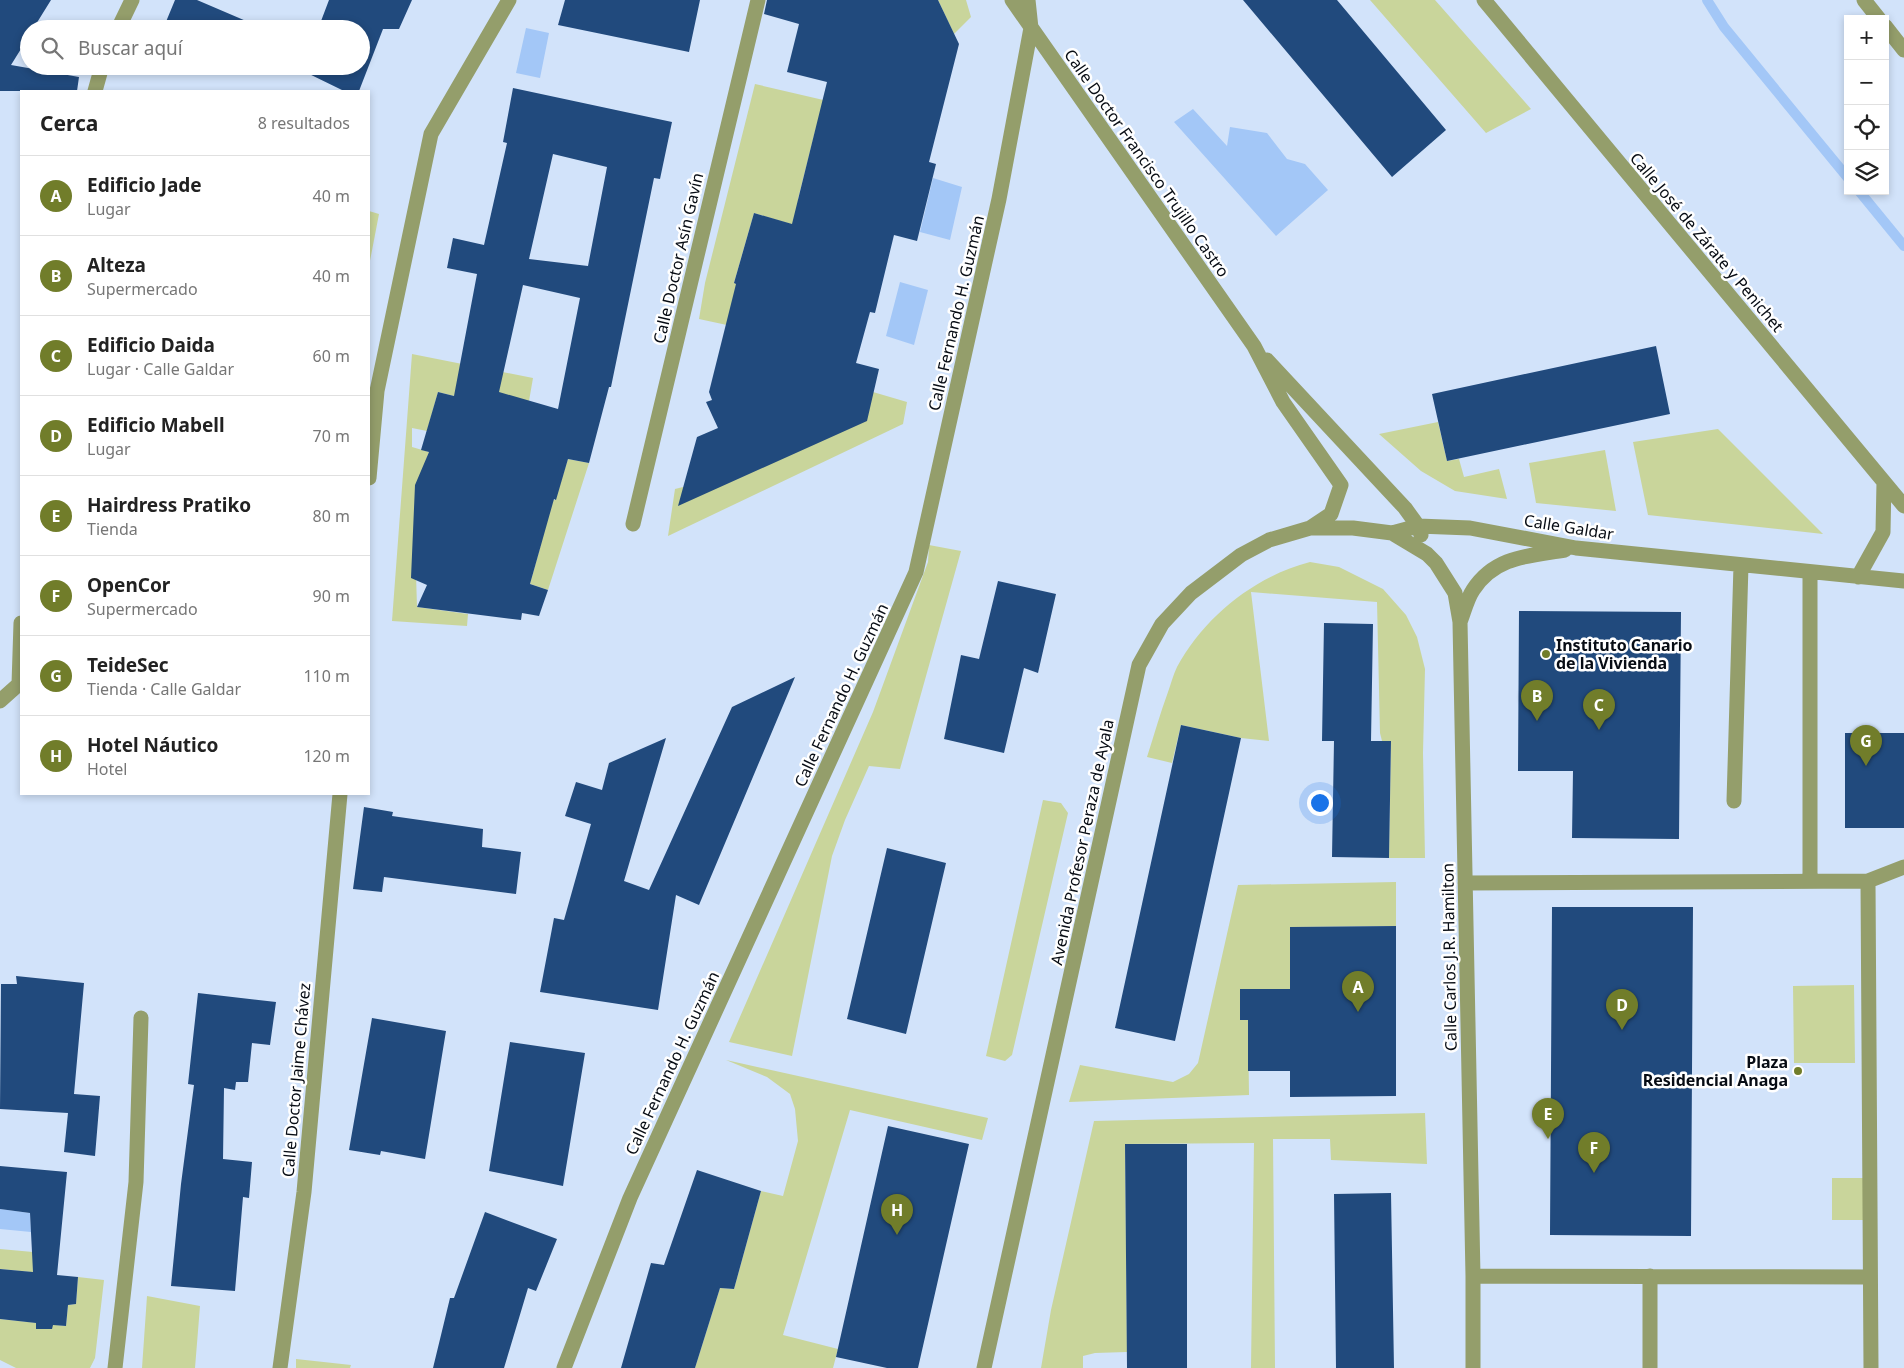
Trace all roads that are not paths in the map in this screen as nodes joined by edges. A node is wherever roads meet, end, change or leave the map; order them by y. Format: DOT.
graph roads {
  1 [pos="132,0"];
  2 [pos="509,0"];
  3 [pos="758,0"];
  4 [pos="1012,0"];
  5 [pos="1028,0"];
  6 [pos="1484,0"];
  7 [pos="1864,0"];
  8 [pos="1876,15"];
  9 [pos="122,20"];
  10 [pos="1031,28"];
  11 [pos="1889,31"];
  12 [pos="1904,50"];
  13 [pos="99,75"];
  14 [pos="95,90"];
  15 [pos="1254,346"];
  16 [pos="370,467"];
  17 [pos="1884,482"];
  18 [pos="1904,506"];
  19 [pos="633,524"];
  20 [pos="1418,526"];
  21 [pos="1310,528"];
  22 [pos="1392,533"];
  23 [pos="1576,548"];
  24 [pos="1427,554"];
  25 [pos="1741,565"];
  26 [pos="1810,572"];
  27 [pos="1858,576"];
  28 [pos="1904,581"];
  29 [pos="1460,622"];
  30 [pos="20,654"];
  31 [pos="0,701"];
  32 [pos="340,795"];
  33 [pos="1734,800"];
  34 [pos="1904,867"];
  35 [pos="1810,881"];
  36 [pos="1868,881"];
  37 [pos="1466,883"];
  38 [pos="141,1018"];
  39 [pos="1473,1276"];
  40 [pos="1650,1276"];
  41 [pos="1870,1277"];
  42 [pos="115,1368"];
  43 [pos="280,1368"];
  44 [pos="564,1368"];
  45 [pos="984,1368"];
  46 [pos="1473,1368"];
  47 [pos="1650,1368"];
  48 [pos="1871,1368"];
  1 -- 9 [label="street"];
  2 -- 16 [label="street"];
  3 -- 19 [label="street, Calle Doctor Asín Gavín"];
  4 -- 10 [label="street, Calle Doctor Francisco Trujillo Castro"];
  5 -- 10 [label="street, Calle Fernando H. Guzmán"];
  6 -- 17 [label="street, Calle José de Zárate y Penichet"];
  7 -- 8 [label="street"];
  10 -- 15 [label="street, Calle Doctor Francisco Trujillo Castro"];
  10 -- 44 [label="street, Calle Fernando H. Guzmán"];
  11 -- 12 [label="street"];
  13 -- 14 [label="street"];
  15 -- 20 [label="street, Calle Doctor Francisco Trujillo Castro"];
  15 -- 21 [label="street, Calle Doctor Francisco Trujillo Castro"];
  17 -- 18 [label="street, Calle José de Zárate y Penichet"];
  17 -- 27 [label="street"];
  20 -- 22 [label="street, Calle Galdar"];
  20 -- 23 [label="street, Calle Galdar"];
  20 -- 24 [label="street, Calle Doctor Francisco Trujillo Castro"];
  21 -- 22 [label="street, Avenida Profesor Peraza de Ayala"];
  21 -- 45 [label="street, Avenida Profesor Peraza de Ayala"];
  22 -- 24 [label="street, Avenida Profesor Peraza de Ayala"];
  23 -- 25 [label="street, Calle Galdar"];
  23 -- 29 [label="street"];
  24 -- 29 [label="street, Calle Carlos J.R. Hamilton"];
  25 -- 26 [label="street, Calle Galdar"];
  25 -- 33 [label="street"];
  26 -- 27 [label="street, Calle Galdar"];
  26 -- 35 [label="street"];
  27 -- 28 [label="street, Calle Galdar"];
  29 -- 37 [label="street, Calle Carlos J.R. Hamilton"];
  30 -- 31 [label="street"];
  32 -- 43 [label="street, Calle Doctor Jaime Chávez"];
  34 -- 36 [label="street"];
  35 -- 36 [label="street"];
  35 -- 37 [label="street"];
  36 -- 41 [label="street"];
  37 -- 39 [label="street, Calle Carlos J.R. Hamilton"];
  38 -- 42 [label="street"];
  39 -- 40 [label="street"];
  39 -- 46 [label="street, Calle Carlos J.R. Hamilton"];
  40 -- 41 [label="street"];
  40 -- 47 [label="street"];
  41 -- 48 [label="street"];
}
